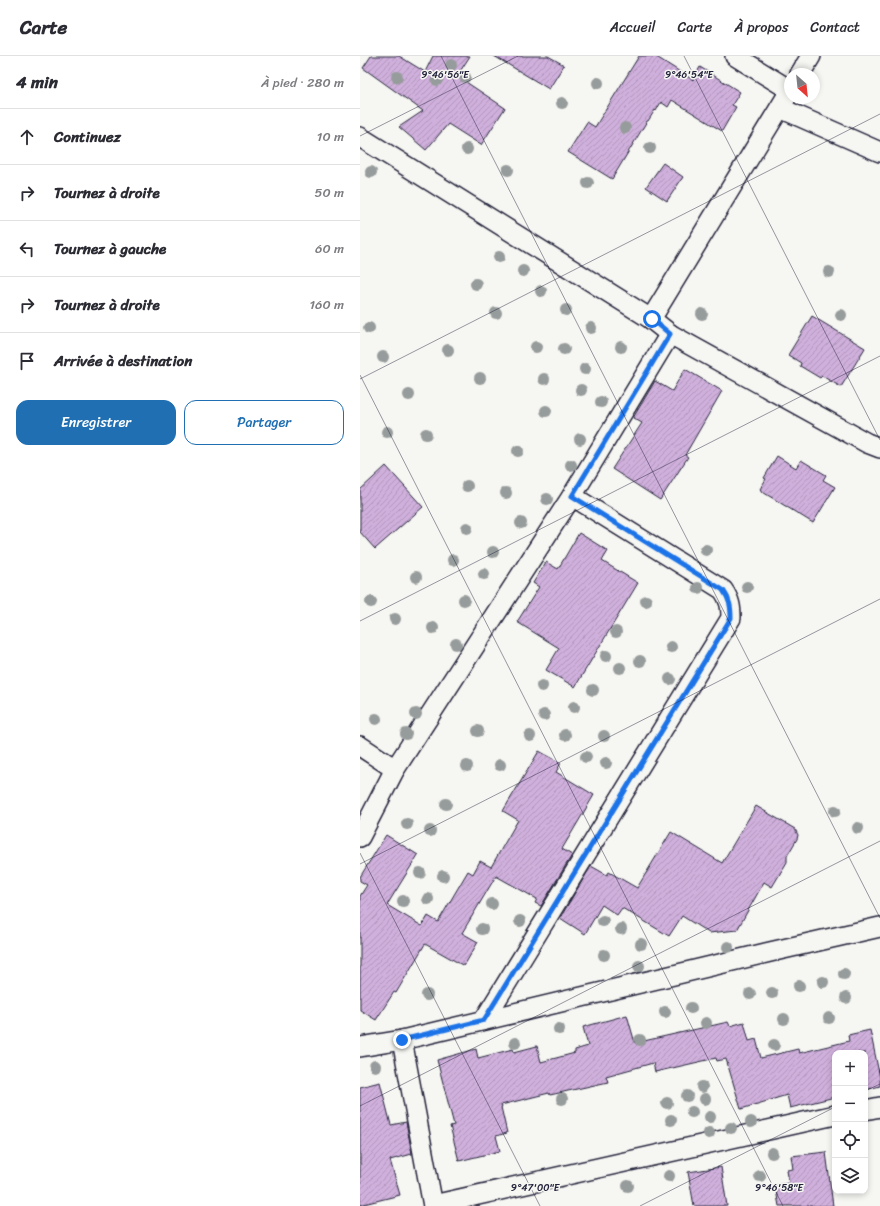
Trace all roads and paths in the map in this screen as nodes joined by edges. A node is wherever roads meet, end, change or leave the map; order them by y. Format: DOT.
graph roads {
  1 [pos="735,56"];
  2 [pos="811,56"];
  3 [pos="804,68"];
  4 [pos="784,87"];
  5 [pos="784,101"];
  6 [pos="780,108"];
  7 [pos="360,137"];
  8 [pos="880,152"];
  9 [pos="652,319"];
  10 [pos="670,334"];
  11 [pos="880,448"];
  12 [pos="572,496"];
  13 [pos="360,746"];
  14 [pos="395,769"];
  15 [pos="360,837"];
  16 [pos="880,927"];
  17 [pos="484,1020"];
  18 [pos="402,1040"];
  19 [pos="360,1047"];
  20 [pos="880,1107"];
  21 [pos="868,1109"];
  22 [pos="832,1116"];
  23 [pos="433,1205"];
  1 -- 4 [label="street"];
  2 -- 3 [label="street"];
  5 -- 6 [label="street"];
  6 -- 8 [label="street"];
  6 -- 9 [label="street"];
  7 -- 9 [label="street"];
  9 -- 10 [label="street"];
  10 -- 11 [label="street"];
  10 -- 12 [label="street"];
  12 -- 14 [label="street"];
  12 -- 17 [label="street"];
  13 -- 14 [label="street"];
  14 -- 15 [label="street"];
  16 -- 17 [label="street"];
  17 -- 18 [label="street"];
  18 -- 19 [label="street"];
  18 -- 23 [label="street"];
  20 -- 21 [label="street"];
  22 -- 23 [label="street"];
}
